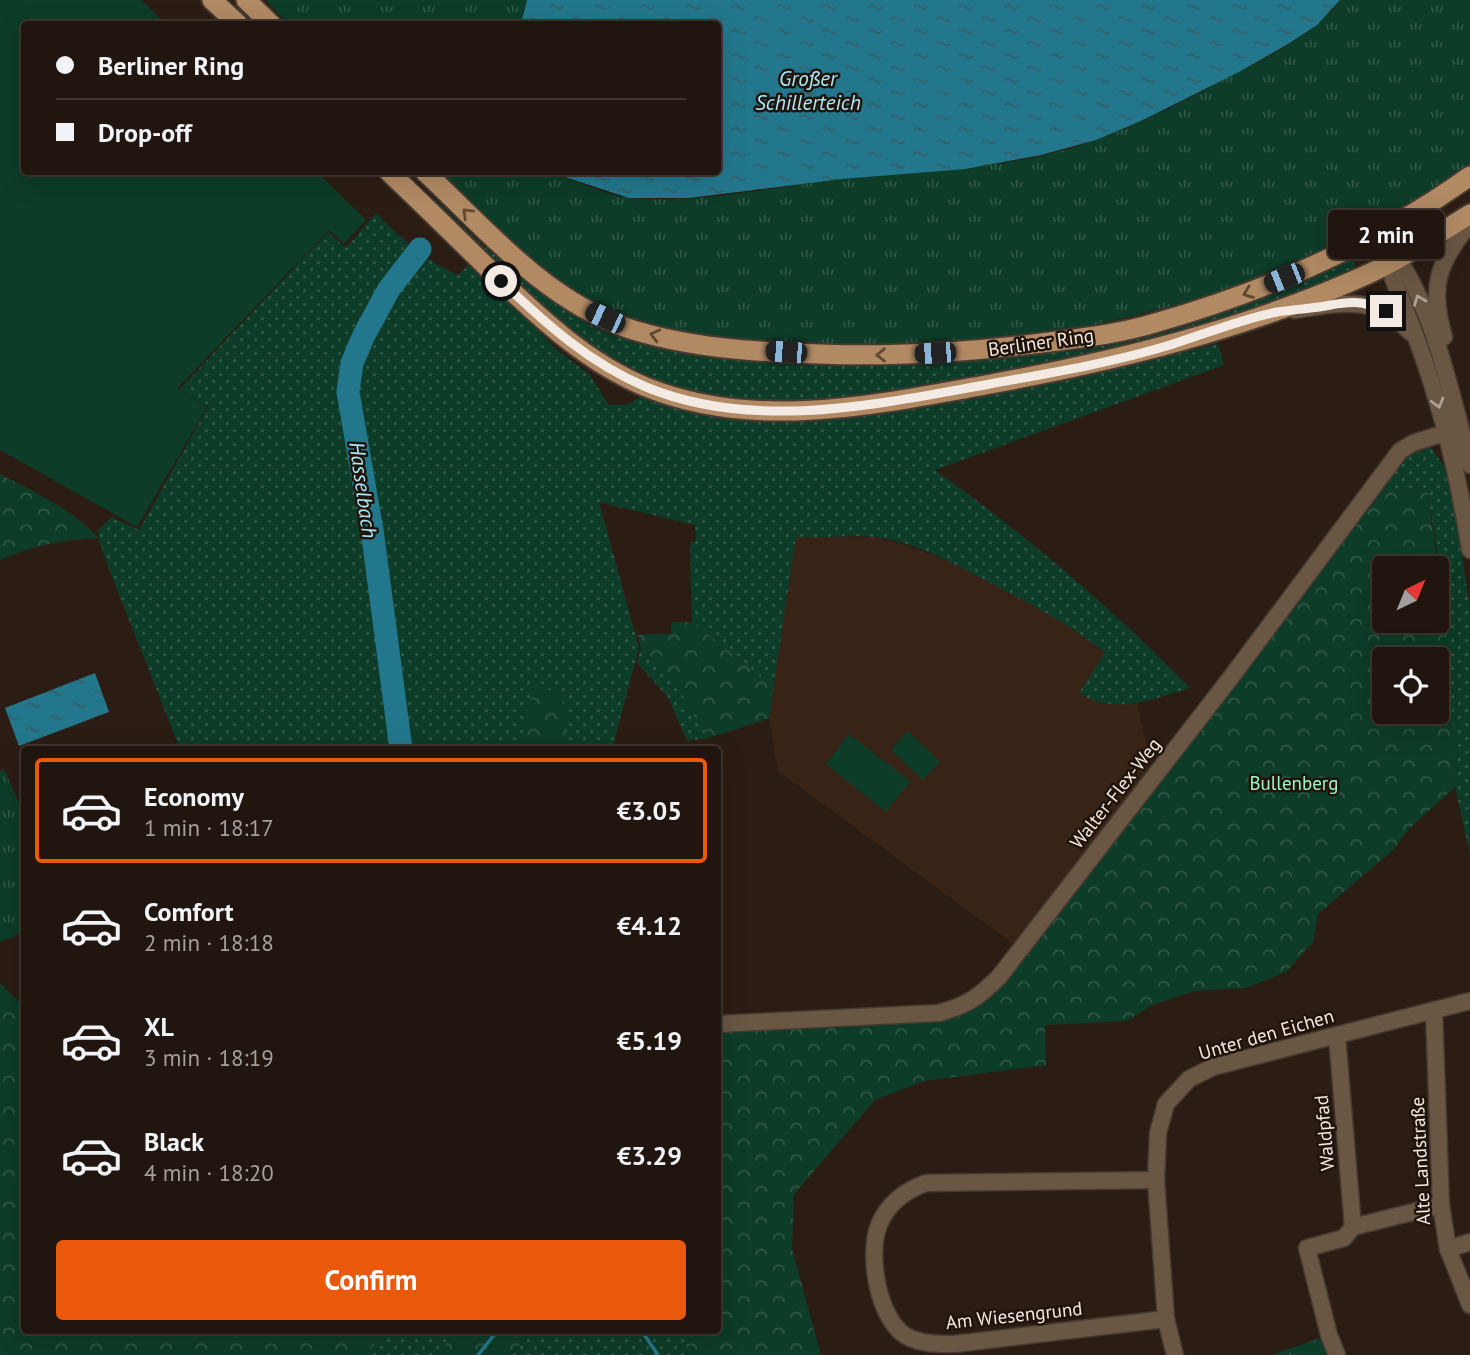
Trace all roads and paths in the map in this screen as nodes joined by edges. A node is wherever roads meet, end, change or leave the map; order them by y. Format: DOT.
graph roads {
  1 [pos="212,0"];
  2 [pos="246,0"];
  3 [pos="235,21"];
  4 [pos="268,21"];
  5 [pos="392,175"];
  6 [pos="428,175"];
  7 [pos="1470,176"];
  8 [pos="1470,215"];
  9 [pos="1470,223"];
  10 [pos="1377,234"];
  11 [pos="1392,261"];
  12 [pos="1275,313"];
  13 [pos="1417,339"];
  14 [pos="1450,388"];
  15 [pos="1453,430"];
  16 [pos="1470,465"];
  17 [pos="1470,550"];
  18 [pos="1470,1001"];
  19 [pos="1434,1011"];
  20 [pos="721,1024"];
  21 [pos="1337,1035"];
  22 [pos="1156,1180"];
  23 [pos="1441,1205"];
  24 [pos="1353,1227"];
  25 [pos="1470,1242"];
  26 [pos="1448,1249"];
  27 [pos="1470,1305"];
  28 [pos="1166,1319"];
  29 [pos="1175,1355"];
  30 [pos="1337,1355"];
  1 -- 3 [label="main road"];
  2 -- 4 [label="main road"];
  5 -- 12 [label="main road, Berliner Ring"];
  10 -- 6 [label="main road, Berliner Ring, one-way"];
  7 -- 10 [label="main road, Berliner Ring"];
  8 -- 11 [label="main road, Berliner Ring"];
  9 -- 14 [label="street"];
  10 -- 11 [label="street"];
  11 -- 12 [label="main road, Berliner Ring"];
  11 -- 13 [label="street"];
  14 -- 11 [label="street, one-way"];
  12 -- 13 [label="street"];
  13 -- 15 [label="street, one-way"];
  14 -- 15 [label="street"];
  15 -- 16 [label="street"];
  15 -- 17 [label="street"];
  15 -- 20 [label="street, Walter-Flex-Weg"];
  18 -- 19 [label="street, Unter den Eichen"];
  19 -- 21 [label="street, Unter den Eichen"];
  19 -- 23 [label="street, Alte Landstraße"];
  21 -- 22 [label="street, Unter den Eichen"];
  21 -- 24 [label="street, Waldpfad"];
  22 -- 28 [label="street, Unter den Eichen"];
  22 -- 28 [label="street, Am Wiesengrund"];
  23 -- 24 [label="street"];
  23 -- 26 [label="street, Alte Landstraße"];
  24 -- 30 [label="street"];
  25 -- 26 [label="street"];
  26 -- 27 [label="street, Alte Landstraße"];
  28 -- 29 [label="street, Unter den Eichen"];
}
